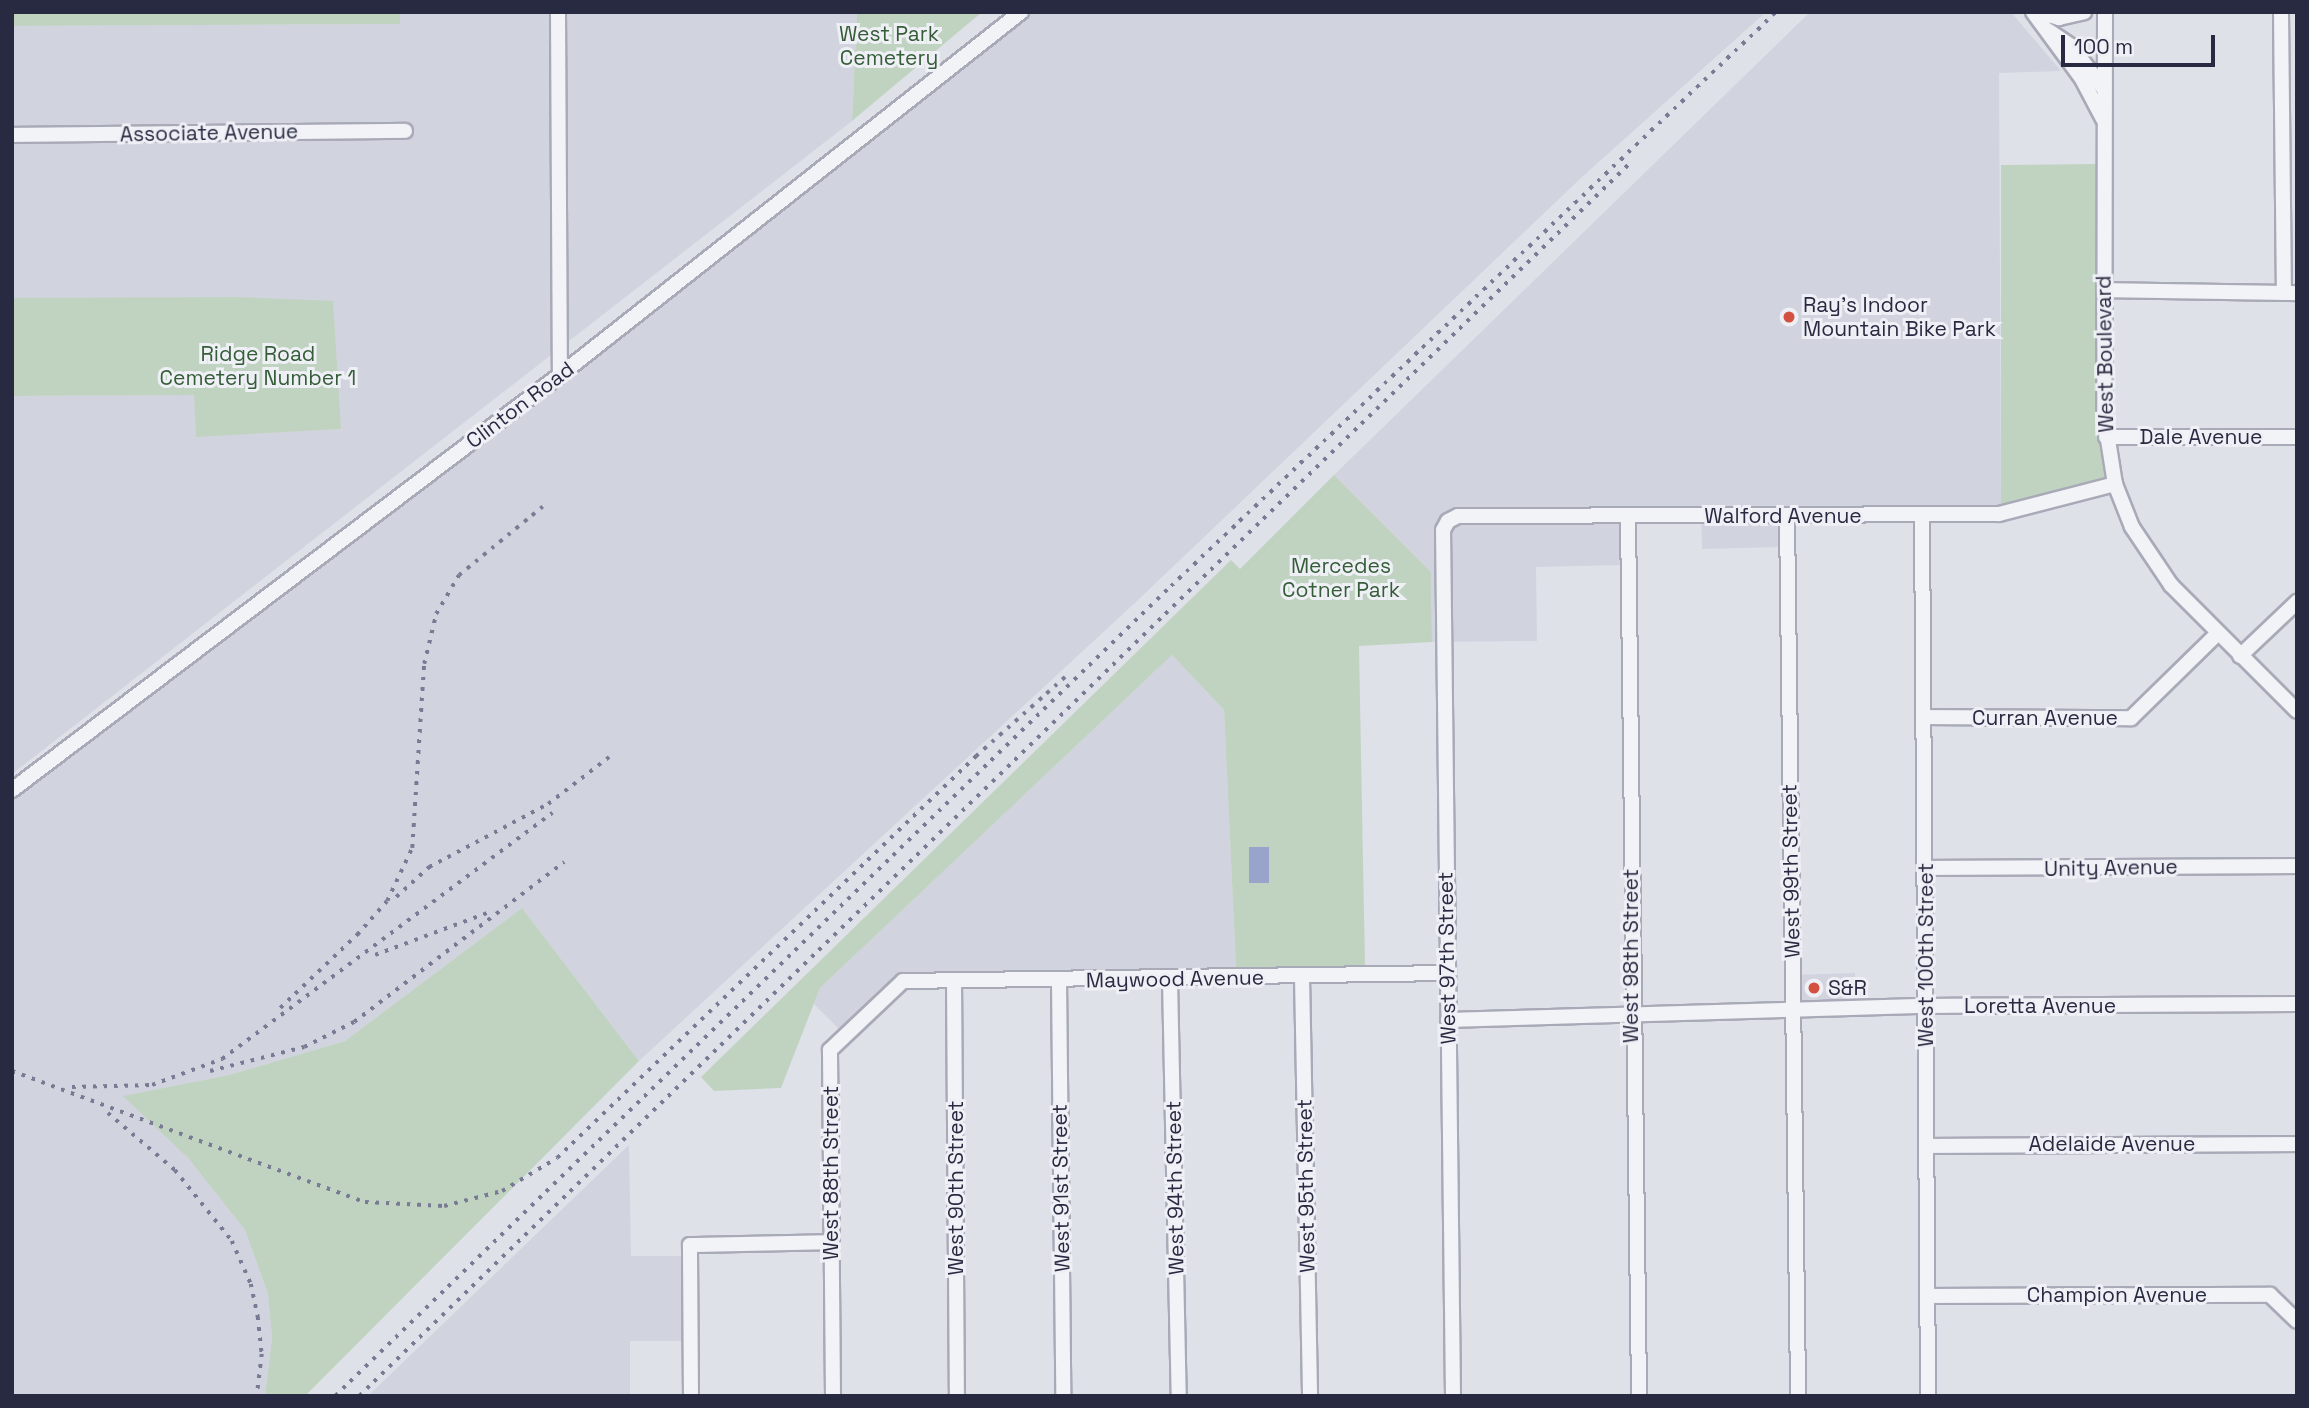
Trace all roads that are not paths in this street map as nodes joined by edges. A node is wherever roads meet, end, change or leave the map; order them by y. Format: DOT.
graph roads {
  1 [pos="558,12"];
  2 [pos="1021,12"];
  3 [pos="2032,12"];
  4 [pos="2084,12"];
  5 [pos="2105,12"];
  6 [pos="2281,12"];
  7 [pos="2041,19"];
  8 [pos="2088,76"];
  9 [pos="2105,90"];
  10 [pos="2104,121"];
  11 [pos="405,131"];
  12 [pos="12,135"];
  13 [pos="2104,290"];
  14 [pos="2290,293"];
  15 [pos="560,375"];
  16 [pos="2106,437"];
  17 [pos="2297,437"];
  18 [pos="2115,484"];
  19 [pos="1787,515"];
  20 [pos="1922,515"];
  21 [pos="1628,517"];
  22 [pos="1448,521"];
  23 [pos="2297,603"];
  24 [pos="2217,634"];
  25 [pos="2240,656"];
  26 [pos="2297,711"];
  27 [pos="1923,717"];
  28 [pos="12,790"];
  29 [pos="2297,866"];
  30 [pos="1925,868"];
  31 [pos="1447,973"];
  32 [pos="1302,976"];
  33 [pos="954,980"];
  34 [pos="1059,980"];
  35 [pos="1170,980"];
  36 [pos="904,981"];
  37 [pos="2297,1004"];
  38 [pos="1926,1006"];
  39 [pos="1793,1010"];
  40 [pos="1631,1013"];
  41 [pos="1448,1020"];
  42 [pos="2297,1144"];
  43 [pos="1927,1146"];
  44 [pos="831,1242"];
  45 [pos="1928,1296"];
  46 [pos="2297,1321"];
  47 [pos="691,1396"];
  48 [pos="833,1396"];
  49 [pos="957,1396"];
  50 [pos="1063,1396"];
  51 [pos="1179,1396"];
  52 [pos="1310,1396"];
  53 [pos="1453,1396"];
  54 [pos="1639,1396"];
  55 [pos="1798,1396"];
  56 [pos="1928,1396"];
  1 -- 15 [label="street"];
  2 -- 15 [label="street, Clinton Road"];
  3 -- 7 [label="street"];
  4 -- 7 [label="street"];
  5 -- 9 [label="street, West Boulevard"];
  6 -- 14 [label="street"];
  7 -- 8 [label="street"];
  8 -- 9 [label="street"];
  8 -- 10 [label="street"];
  9 -- 10 [label="street, West Boulevard"];
  10 -- 13 [label="street, West Boulevard"];
  11 -- 12 [label="street, Associate Avenue"];
  13 -- 14 [label="street"];
  13 -- 16 [label="street, West Boulevard"];
  15 -- 28 [label="street, Clinton Road"];
  16 -- 17 [label="street, Dale Avenue"];
  16 -- 18 [label="street, West Boulevard"];
  18 -- 20 [label="street, Walford Avenue"];
  18 -- 24 [label="street, West Boulevard"];
  19 -- 20 [label="street, Walford Avenue"];
  19 -- 21 [label="street, Walford Avenue"];
  19 -- 39 [label="street, West 99th Street"];
  20 -- 27 [label="street, West 100th Street"];
  21 -- 22 [label="street, Walford Avenue"];
  21 -- 40 [label="street, West 98th Street"];
  22 -- 31 [label="street, West 97th Street"];
  23 -- 25 [label="street"];
  24 -- 25 [label="street, West Boulevard"];
  24 -- 27 [label="street, Curran Avenue"];
  25 -- 26 [label="street, West Boulevard"];
  27 -- 30 [label="street, West 100th Street"];
  29 -- 30 [label="street, Unity Avenue"];
  30 -- 38 [label="street, West 100th Street"];
  31 -- 32 [label="street, Maywood Avenue"];
  31 -- 41 [label="street, West 97th Street"];
  32 -- 35 [label="street, Maywood Avenue"];
  32 -- 52 [label="street, West 95th Street"];
  33 -- 34 [label="street, Maywood Avenue"];
  33 -- 36 [label="street, Maywood Avenue"];
  33 -- 49 [label="street, West 90th Street"];
  34 -- 35 [label="street, Maywood Avenue"];
  34 -- 50 [label="street, West 91st Street"];
  35 -- 51 [label="street, West 94th Street"];
  36 -- 44 [label="street, West 88th Street"];
  37 -- 38 [label="street, Loretta Avenue"];
  38 -- 39 [label="street, Loretta Avenue"];
  38 -- 43 [label="street, West 100th Street"];
  39 -- 40 [label="street, Loretta Avenue"];
  39 -- 55 [label="street, West 99th Street"];
  40 -- 41 [label="street, Loretta Avenue"];
  40 -- 54 [label="street, West 98th Street"];
  41 -- 53 [label="street, West 97th Street"];
  42 -- 43 [label="street, Adelaide Avenue"];
  43 -- 45 [label="street, West 100th Street"];
  44 -- 47 [label="street"];
  44 -- 48 [label="street, West 88th Street"];
  45 -- 46 [label="street, Champion Avenue"];
  45 -- 56 [label="street, West 100th Street"];
}
